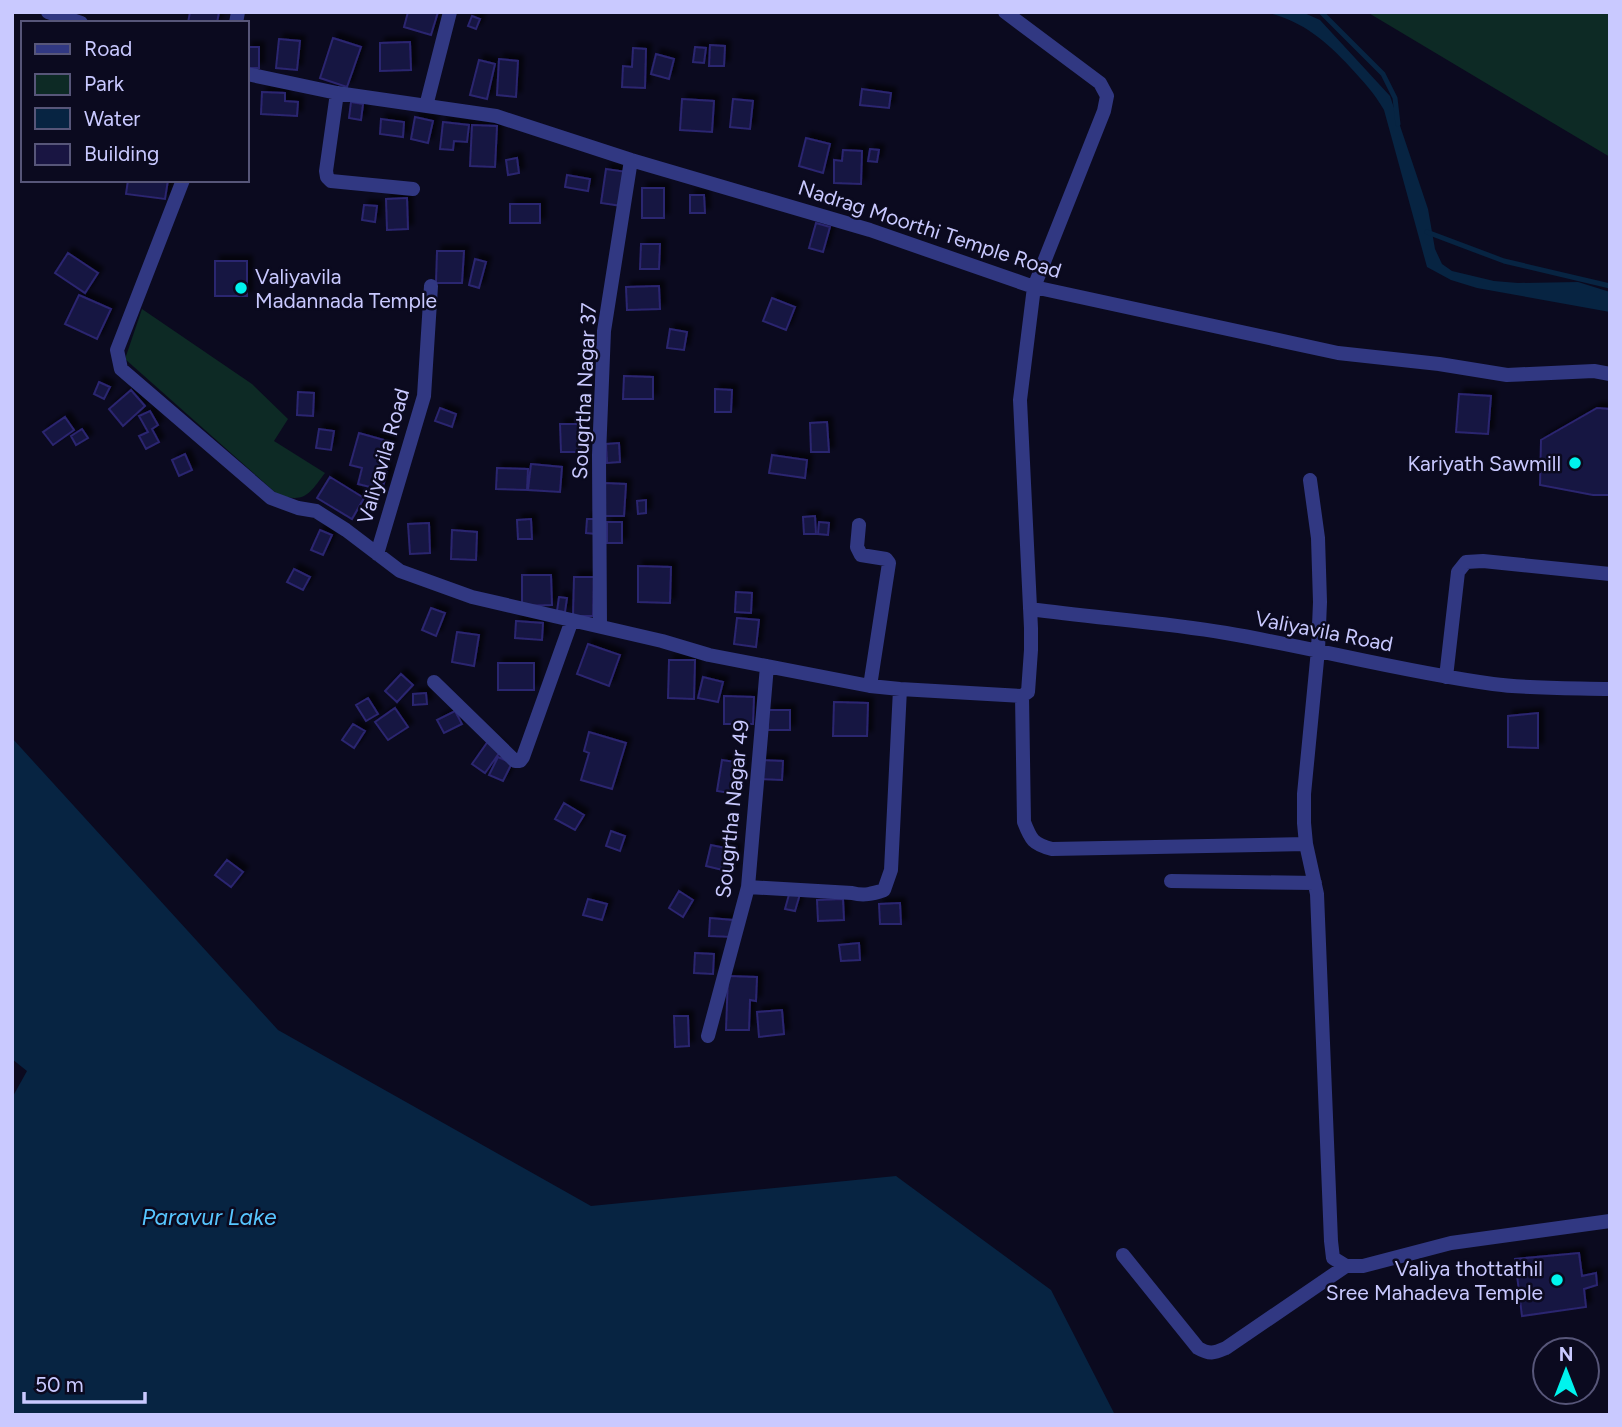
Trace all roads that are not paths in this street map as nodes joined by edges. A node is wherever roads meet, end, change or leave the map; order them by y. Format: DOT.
graph roads {
  1 [pos="48,12"];
  2 [pos="450,12"];
  3 [pos="1005,12"];
  4 [pos="76,18"];
  5 [pos="248,74"];
  6 [pos="337,93"];
  7 [pos="426,106"];
  8 [pos="631,160"];
  9 [pos="182,182"];
  10 [pos="413,189"];
  11 [pos="431,286"];
  12 [pos="1034,287"];
  13 [pos="1610,374"];
  14 [pos="1310,480"];
  15 [pos="859,525"];
  16 [pos="377,554"];
  17 [pos="1610,574"];
  18 [pos="1030,609"];
  19 [pos="572,620"];
  20 [pos="600,626"];
  21 [pos="1318,650"];
  22 [pos="767,666"];
  23 [pos="1446,677"];
  24 [pos="434,682"];
  25 [pos="870,685"];
  26 [pos="900,689"];
  27 [pos="1610,689"];
  28 [pos="1022,696"];
  29 [pos="1306,844"];
  30 [pos="1171,881"];
  31 [pos="1315,883"];
  32 [pos="748,887"];
  33 [pos="708,1036"];
  34 [pos="1610,1221"];
  35 [pos="1123,1255"];
  36 [pos="1346,1266"];
  1 -- 4 [label="street"];
  2 -- 7 [label="street"];
  3 -- 12 [label="street"];
  5 -- 6 [label="street, Nadrag Moorthi Temple Road"];
  6 -- 7 [label="street, Nadrag Moorthi Temple Road"];
  6 -- 10 [label="street"];
  7 -- 8 [label="street, Nadrag Moorthi Temple Road"];
  8 -- 12 [label="street, Nadrag Moorthi Temple Road"];
  8 -- 20 [label="street, Sougrtha Nagar 37"];
  9 -- 16 [label="street"];
  11 -- 16 [label="street, Valiyavila Road"];
  12 -- 13 [label="street, Nadrag Moorthi Temple Road"];
  12 -- 18 [label="street"];
  14 -- 21 [label="street"];
  15 -- 25 [label="street"];
  16 -- 19 [label="street"];
  17 -- 23 [label="street"];
  18 -- 21 [label="street, Valiyavila Road"];
  18 -- 28 [label="street"];
  19 -- 20 [label="street"];
  19 -- 24 [label="street"];
  20 -- 22 [label="street"];
  21 -- 23 [label="street, Valiyavila Road"];
  21 -- 29 [label="street"];
  22 -- 25 [label="street"];
  22 -- 32 [label="street, Sougrtha Nagar 49"];
  23 -- 27 [label="street, Valiyavila Road"];
  25 -- 26 [label="street"];
  26 -- 28 [label="street"];
  26 -- 32 [label="street"];
  28 -- 29 [label="street"];
  29 -- 31 [label="street"];
  30 -- 31 [label="street"];
  31 -- 36 [label="street"];
  32 -- 33 [label="street, Sougrtha Nagar 49"];
  34 -- 36 [label="street"];
  35 -- 36 [label="street"];
}
